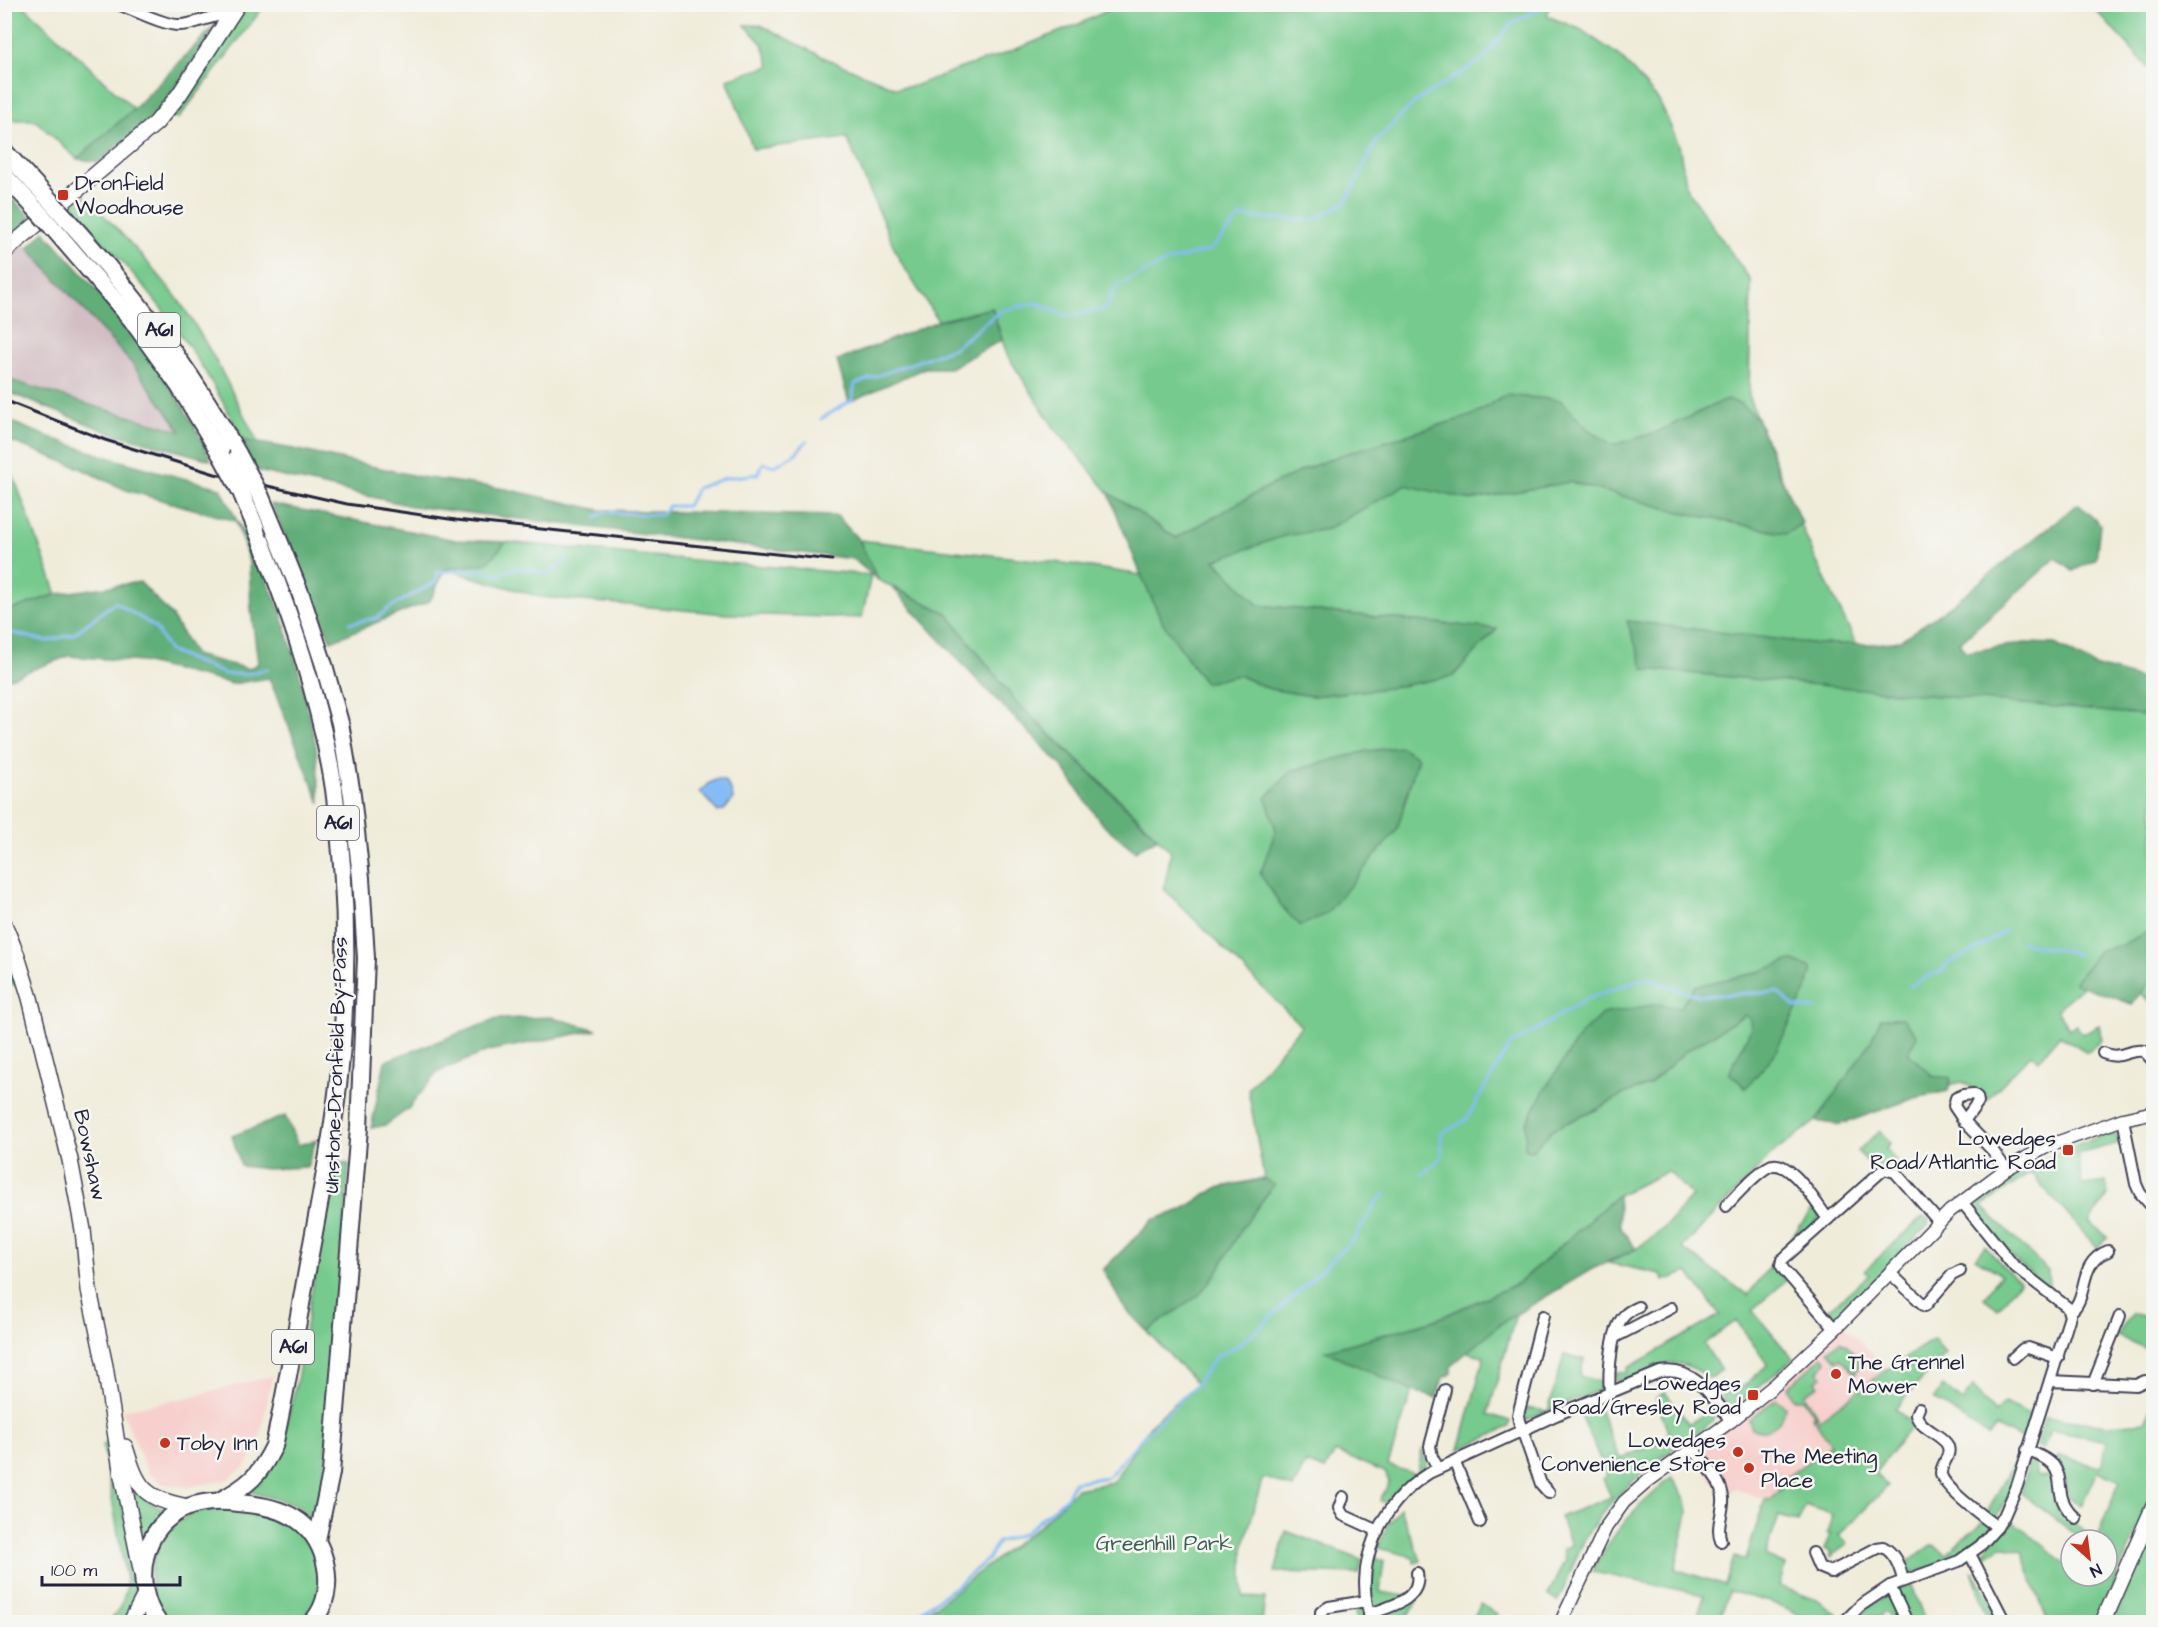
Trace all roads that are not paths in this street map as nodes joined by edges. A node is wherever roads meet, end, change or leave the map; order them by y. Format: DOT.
graph roads {
  1 [pos="118,4"];
  2 [pos="234,10"];
  3 [pos="4,151"];
  4 [pos="4,175"];
  5 [pos="40,202"];
  6 [pos="59,222"];
  7 [pos="4,252"];
  8 [pos="4,924"];
  9 [pos="2103,1053"];
  10 [pos="2154,1062"];
  11 [pos="2154,1112"];
  12 [pos="2123,1119"];
  13 [pos="1964,1121"];
  14 [pos="2006,1169"];
  15 [pos="1962,1202"];
  16 [pos="1726,1206"];
  17 [pos="2154,1209"];
  18 [pos="1828,1219"];
  19 [pos="1939,1222"];
  20 [pos="2108,1251"];
  21 [pos="1960,1271"];
  22 [pos="1890,1273"];
  23 [pos="1638,1307"];
  24 [pos="1671,1308"];
  25 [pos="2070,1312"];
  26 [pos="1543,1316"];
  27 [pos="2120,1316"];
  28 [pos="1835,1329"];
  29 [pos="1615,1337"];
  30 [pos="2013,1358"];
  31 [pos="2058,1358"];
  32 [pos="2050,1381"];
  33 [pos="2145,1381"];
  34 [pos="2093,1384"];
  35 [pos="1444,1390"];
  36 [pos="1610,1392"];
  37 [pos="110,1401"];
  38 [pos="1919,1408"];
  39 [pos="1731,1421"];
  40 [pos="1522,1430"];
  41 [pos="1693,1449"];
  42 [pos="2027,1450"];
  43 [pos="1454,1461"];
  44 [pos="1438,1468"];
  45 [pos="1548,1493"];
  46 [pos="1343,1497"];
  47 [pos="219,1501"];
  48 [pos="2154,1506"];
  49 [pos="188,1507"];
  50 [pos="2076,1518"];
  51 [pos="1480,1522"];
  52 [pos="1997,1527"];
  53 [pos="1378,1531"];
  54 [pos="317,1540"];
  55 [pos="1721,1541"];
  56 [pos="1813,1553"];
  57 [pos="1970,1554"];
  58 [pos="1417,1573"];
  59 [pos="142,1574"];
  60 [pos="1903,1580"];
  61 [pos="1890,1586"];
  62 [pos="145,1595"];
  63 [pos="1366,1601"];
  64 [pos="1321,1618"];
  65 [pos="1370,1618"];
  66 [pos="316,1620"];
  67 [pos="131,1623"];
  68 [pos="158,1623"];
  69 [pos="1561,1623"];
  70 [pos="1844,1623"];
  71 [pos="1907,1623"];
  72 [pos="2005,1623"];
  73 [pos="2103,1623"];
  1 -- 2 [label="street"];
  2 -- 7 [label="main road"];
  3 -- 5 [label="highway, Unstone-Dronfield By-Pass / A61"];
  4 -- 5 [label="highway, Unstone-Dronfield By-Pass / A61"];
  5 -- 6 [label="highway, Unstone-Dronfield By-Pass / A61, bridge"];
  6 -- 47 [label="highway, Unstone-Dronfield By-Pass / A61, bridge"];
  6 -- 54 [label="highway, Unstone-Dronfield By-Pass / A61, bridge"];
  8 -- 37 [label="main road, Bowshaw"];
  9 -- 10 [label="street"];
  11 -- 12 [label="street"];
  12 -- 14 [label="street"];
  12 -- 17 [label="street"];
  13 -- 14 [label="street"];
  14 -- 15 [label="street"];
  15 -- 19 [label="street"];
  15 -- 25 [label="street"];
  16 -- 18 [label="street"];
  18 -- 19 [label="street"];
  18 -- 28 [label="street"];
  19 -- 22 [label="street"];
  20 -- 25 [label="street"];
  21 -- 22 [label="street"];
  22 -- 28 [label="street"];
  23 -- 29 [label="street"];
  24 -- 29 [label="street"];
  25 -- 31 [label="street"];
  26 -- 40 [label="street"];
  27 -- 34 [label="street"];
  28 -- 39 [label="street"];
  29 -- 36 [label="street"];
  30 -- 31 [label="street"];
  31 -- 32 [label="street"];
  32 -- 34 [label="street"];
  32 -- 42 [label="street"];
  33 -- 34 [label="street"];
  35 -- 44 [label="street"];
  36 -- 39 [label="street"];
  36 -- 40 [label="street"];
  37 -- 49 [label="main road, Bowshaw"];
  37 -- 59 [label="main road, Bowshaw"];
  38 -- 52 [label="street"];
  39 -- 41 [label="street"];
  40 -- 43 [label="street"];
  40 -- 45 [label="street"];
  41 -- 55 [label="street"];
  41 -- 69 [label="street"];
  42 -- 50 [label="street"];
  42 -- 52 [label="street"];
  43 -- 44 [label="street"];
  43 -- 51 [label="street"];
  44 -- 53 [label="street"];
  46 -- 53 [label="street"];
  47 -- 49 [label="highway, Bowshaw"];
  47 -- 54 [label="highway, Bowshaw"];
  48 -- 73 [label="main road"];
  49 -- 59 [label="highway, Bowshaw"];
  52 -- 57 [label="street"];
  53 -- 63 [label="street"];
  54 -- 66 [label="highway, Bowshaw"];
  56 -- 60 [label="street"];
  57 -- 60 [label="street"];
  57 -- 72 [label="street"];
  58 -- 65 [label="street"];
  59 -- 62 [label="highway, Bowshaw"];
  60 -- 61 [label="street"];
  61 -- 70 [label="street"];
  61 -- 71 [label="street"];
  62 -- 67 [label="main road"];
  62 -- 68 [label="highway, Bowshaw"];
  63 -- 64 [label="street"];
  63 -- 65 [label="street"];
}
